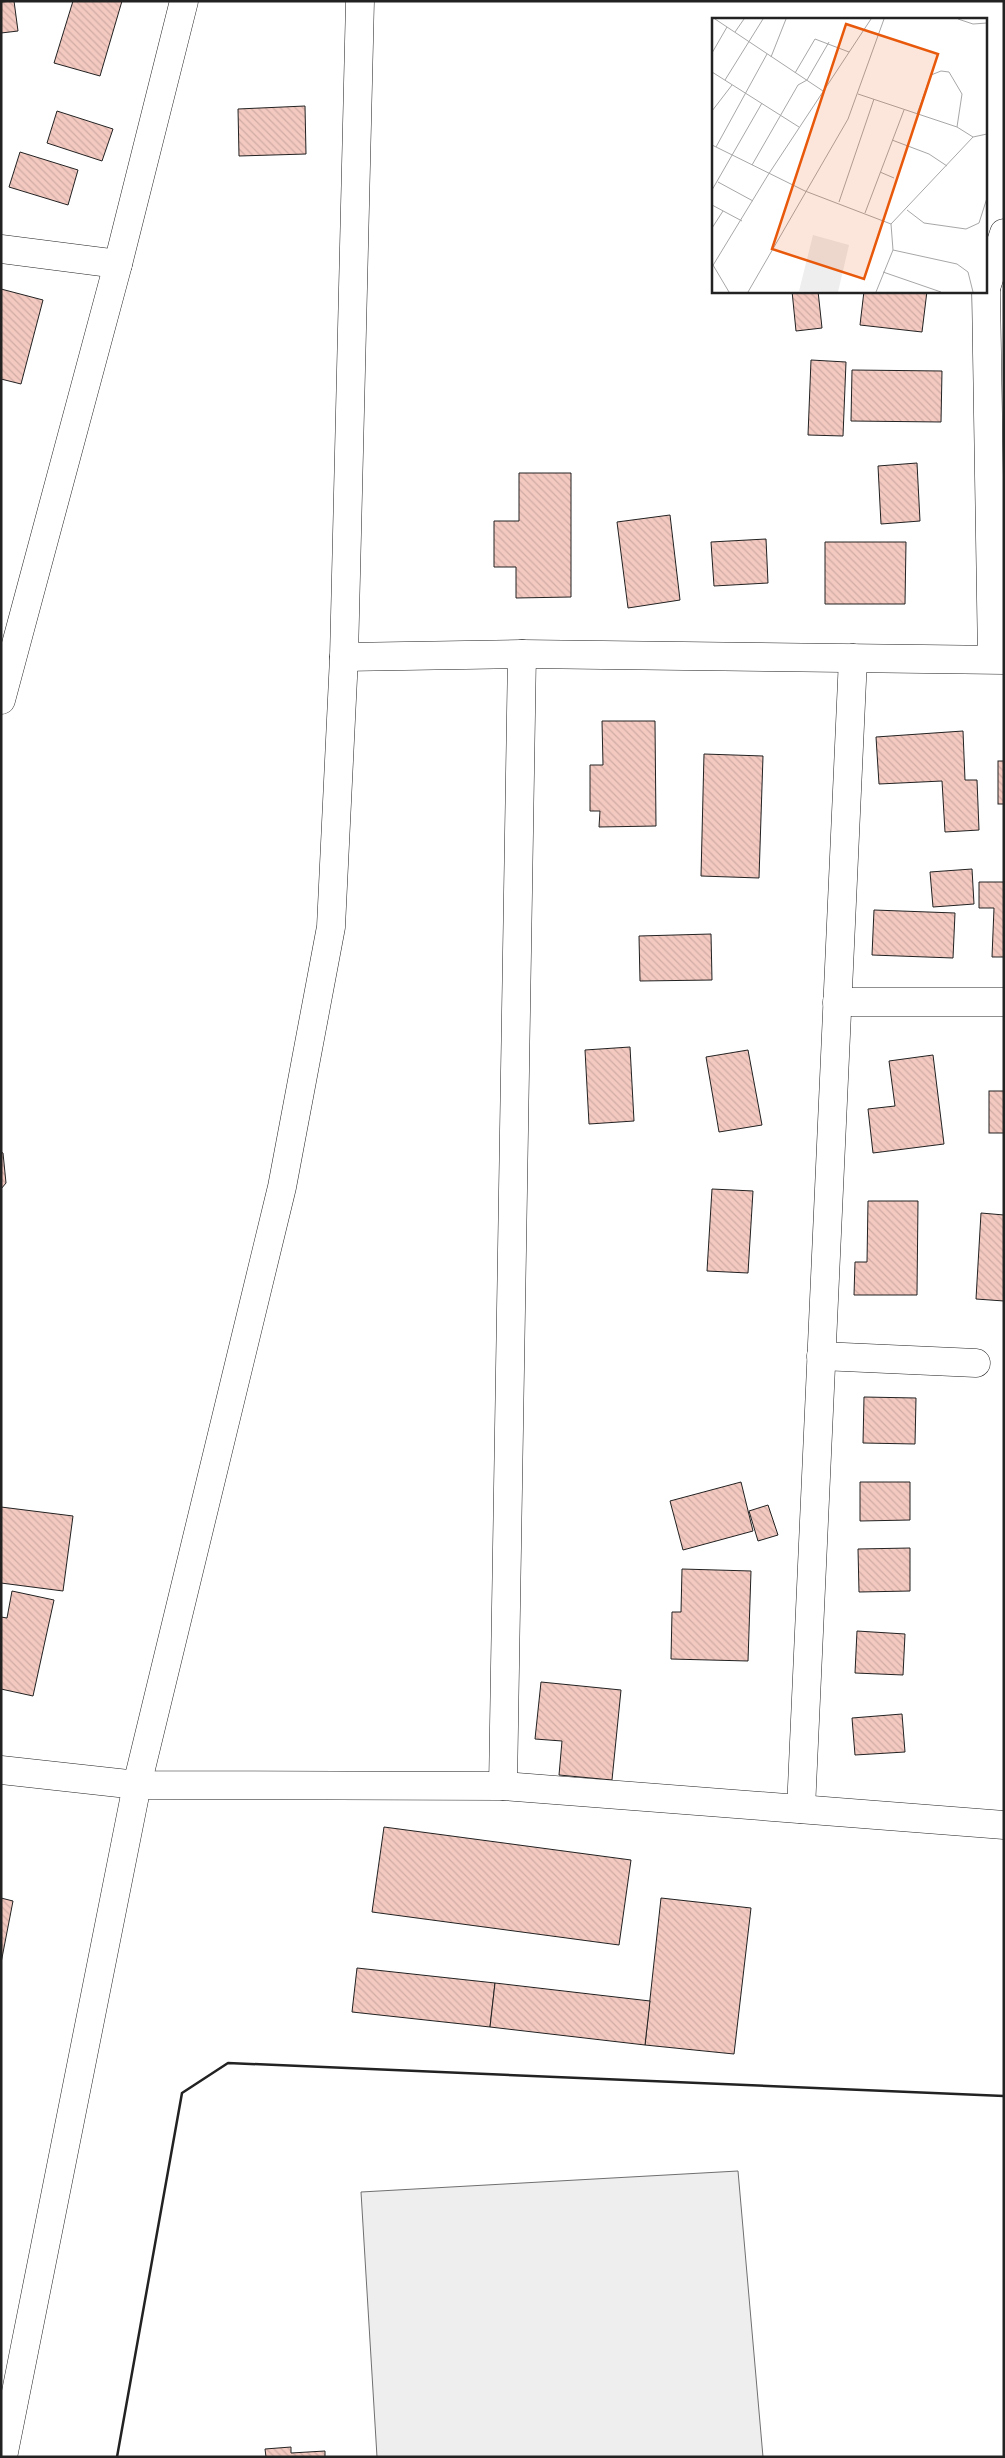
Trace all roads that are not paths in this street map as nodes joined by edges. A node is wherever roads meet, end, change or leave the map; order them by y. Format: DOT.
graph roads {
  1 [pos="184,1"];
  2 [pos="360,1"];
  3 [pos="1004,233"];
  4 [pos="1,249"];
  5 [pos="118,264"];
  6 [pos="988,284"];
  7 [pos="986,292"];
  8 [pos="522,654"];
  9 [pos="344,657"];
  10 [pos="853,658"];
  11 [pos="998,659"];
  12 [pos="1,700"];
  13 [pos="837,1002"];
  14 [pos="1004,1002"];
  15 [pos="821,1356"];
  16 [pos="976,1363"];
  17 [pos="1,1770"];
  18 [pos="138,1785"];
  19 [pos="503,1786"];
  20 [pos="800,1809"];
  21 [pos="1004,1825"];
  22 [pos="3,2457"];
  1 -- 5 [label="street"];
  2 -- 9 [label="street"];
  3 -- 6 [label="street"];
  4 -- 5 [label="street"];
  5 -- 12 [label="street"];
  7 -- 11 [label="street"];
  8 -- 9 [label="street"];
  8 -- 10 [label="street"];
  8 -- 19 [label="street"];
  9 -- 18 [label="street"];
  10 -- 11 [label="street"];
  10 -- 13 [label="street"];
  13 -- 14 [label="street"];
  13 -- 15 [label="street"];
  15 -- 16 [label="street"];
  15 -- 20 [label="street"];
  17 -- 18 [label="street"];
  18 -- 19 [label="street"];
  18 -- 22 [label="street"];
  19 -- 20 [label="street"];
  20 -- 21 [label="street"];
}
